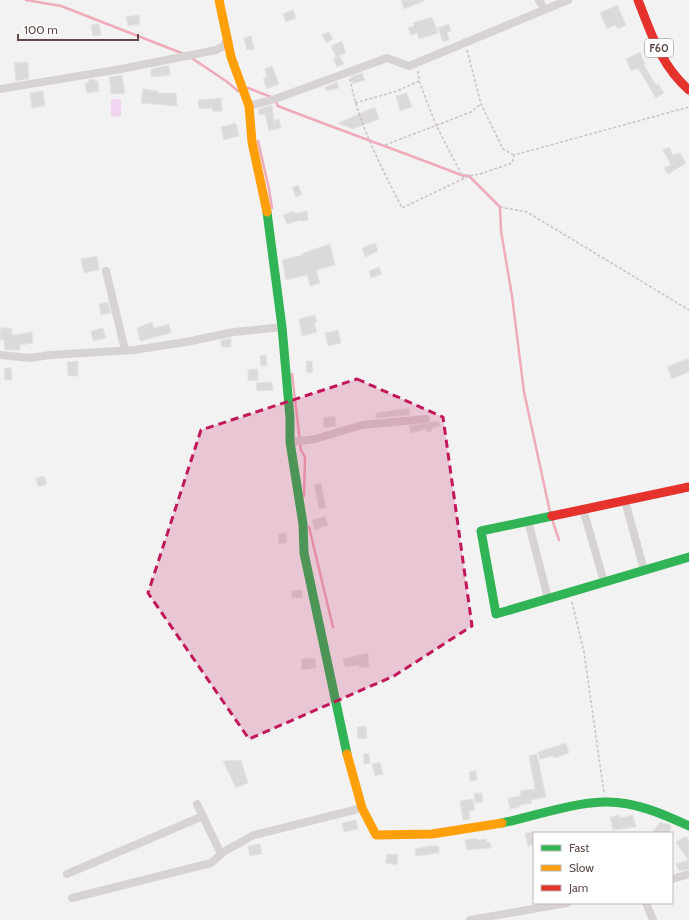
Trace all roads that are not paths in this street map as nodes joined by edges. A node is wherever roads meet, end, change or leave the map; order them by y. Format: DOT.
graph roads {
  1 [pos="219,0"];
  2 [pos="540,0"];
  3 [pos="568,0"];
  4 [pos="638,0"];
  5 [pos="544,9"];
  6 [pos="227,39"];
  7 [pos="218,49"];
  8 [pos="230,54"];
  9 [pos="0,89"];
  10 [pos="689,90"];
  11 [pos="249,106"];
  12 [pos="106,271"];
  13 [pos="282,327"];
  14 [pos="125,350"];
  15 [pos="0,356"];
  16 [pos="426,419"];
  17 [pos="290,442"];
  18 [pos="689,487"];
  19 [pos="625,500"];
  20 [pos="583,509"];
  21 [pos="528,521"];
  22 [pos="689,557"];
  23 [pos="644,570"];
  24 [pos="604,582"];
  25 [pos="548,598"];
  26 [pos="197,804"];
  27 [pos="362,808"];
  28 [pos="203,816"];
  29 [pos="689,826"];
  30 [pos="221,854"];
  31 [pos="67,874"];
  32 [pos="689,874"];
  33 [pos="673,879"];
  34 [pos="72,898"];
  35 [pos="561,904"];
  36 [pos="646,904"];
  37 [pos="470,920"];
  38 [pos="653,920"];
  1 -- 6 [label="street"];
  2 -- 5 [label="street"];
  3 -- 5 [label="street"];
  4 -- 10 [label="street, F60"];
  5 -- 11 [label="street"];
  6 -- 7 [label="street"];
  6 -- 8 [label="street"];
  7 -- 8 [label="street"];
  7 -- 9 [label="street"];
  8 -- 11 [label="street"];
  11 -- 13 [label="street"];
  12 -- 14 [label="street"];
  13 -- 14 [label="street"];
  13 -- 17 [label="street"];
  14 -- 15 [label="street"];
  16 -- 17 [label="street"];
  17 -- 27 [label="street"];
  18 -- 19 [label="street"];
  19 -- 20 [label="street"];
  19 -- 23 [label="street"];
  20 -- 21 [label="street"];
  20 -- 24 [label="street"];
  21 -- 25 [label="street"];
  21 -- 25 [label="street"];
  22 -- 23 [label="street"];
  23 -- 24 [label="street"];
  24 -- 25 [label="street"];
  26 -- 28 [label="street"];
  27 -- 29 [label="street"];
  27 -- 30 [label="street"];
  28 -- 30 [label="street"];
  28 -- 31 [label="street"];
  30 -- 34 [label="street"];
  32 -- 33 [label="street"];
  35 -- 37 [label="street"];
  36 -- 38 [label="street"];
}
